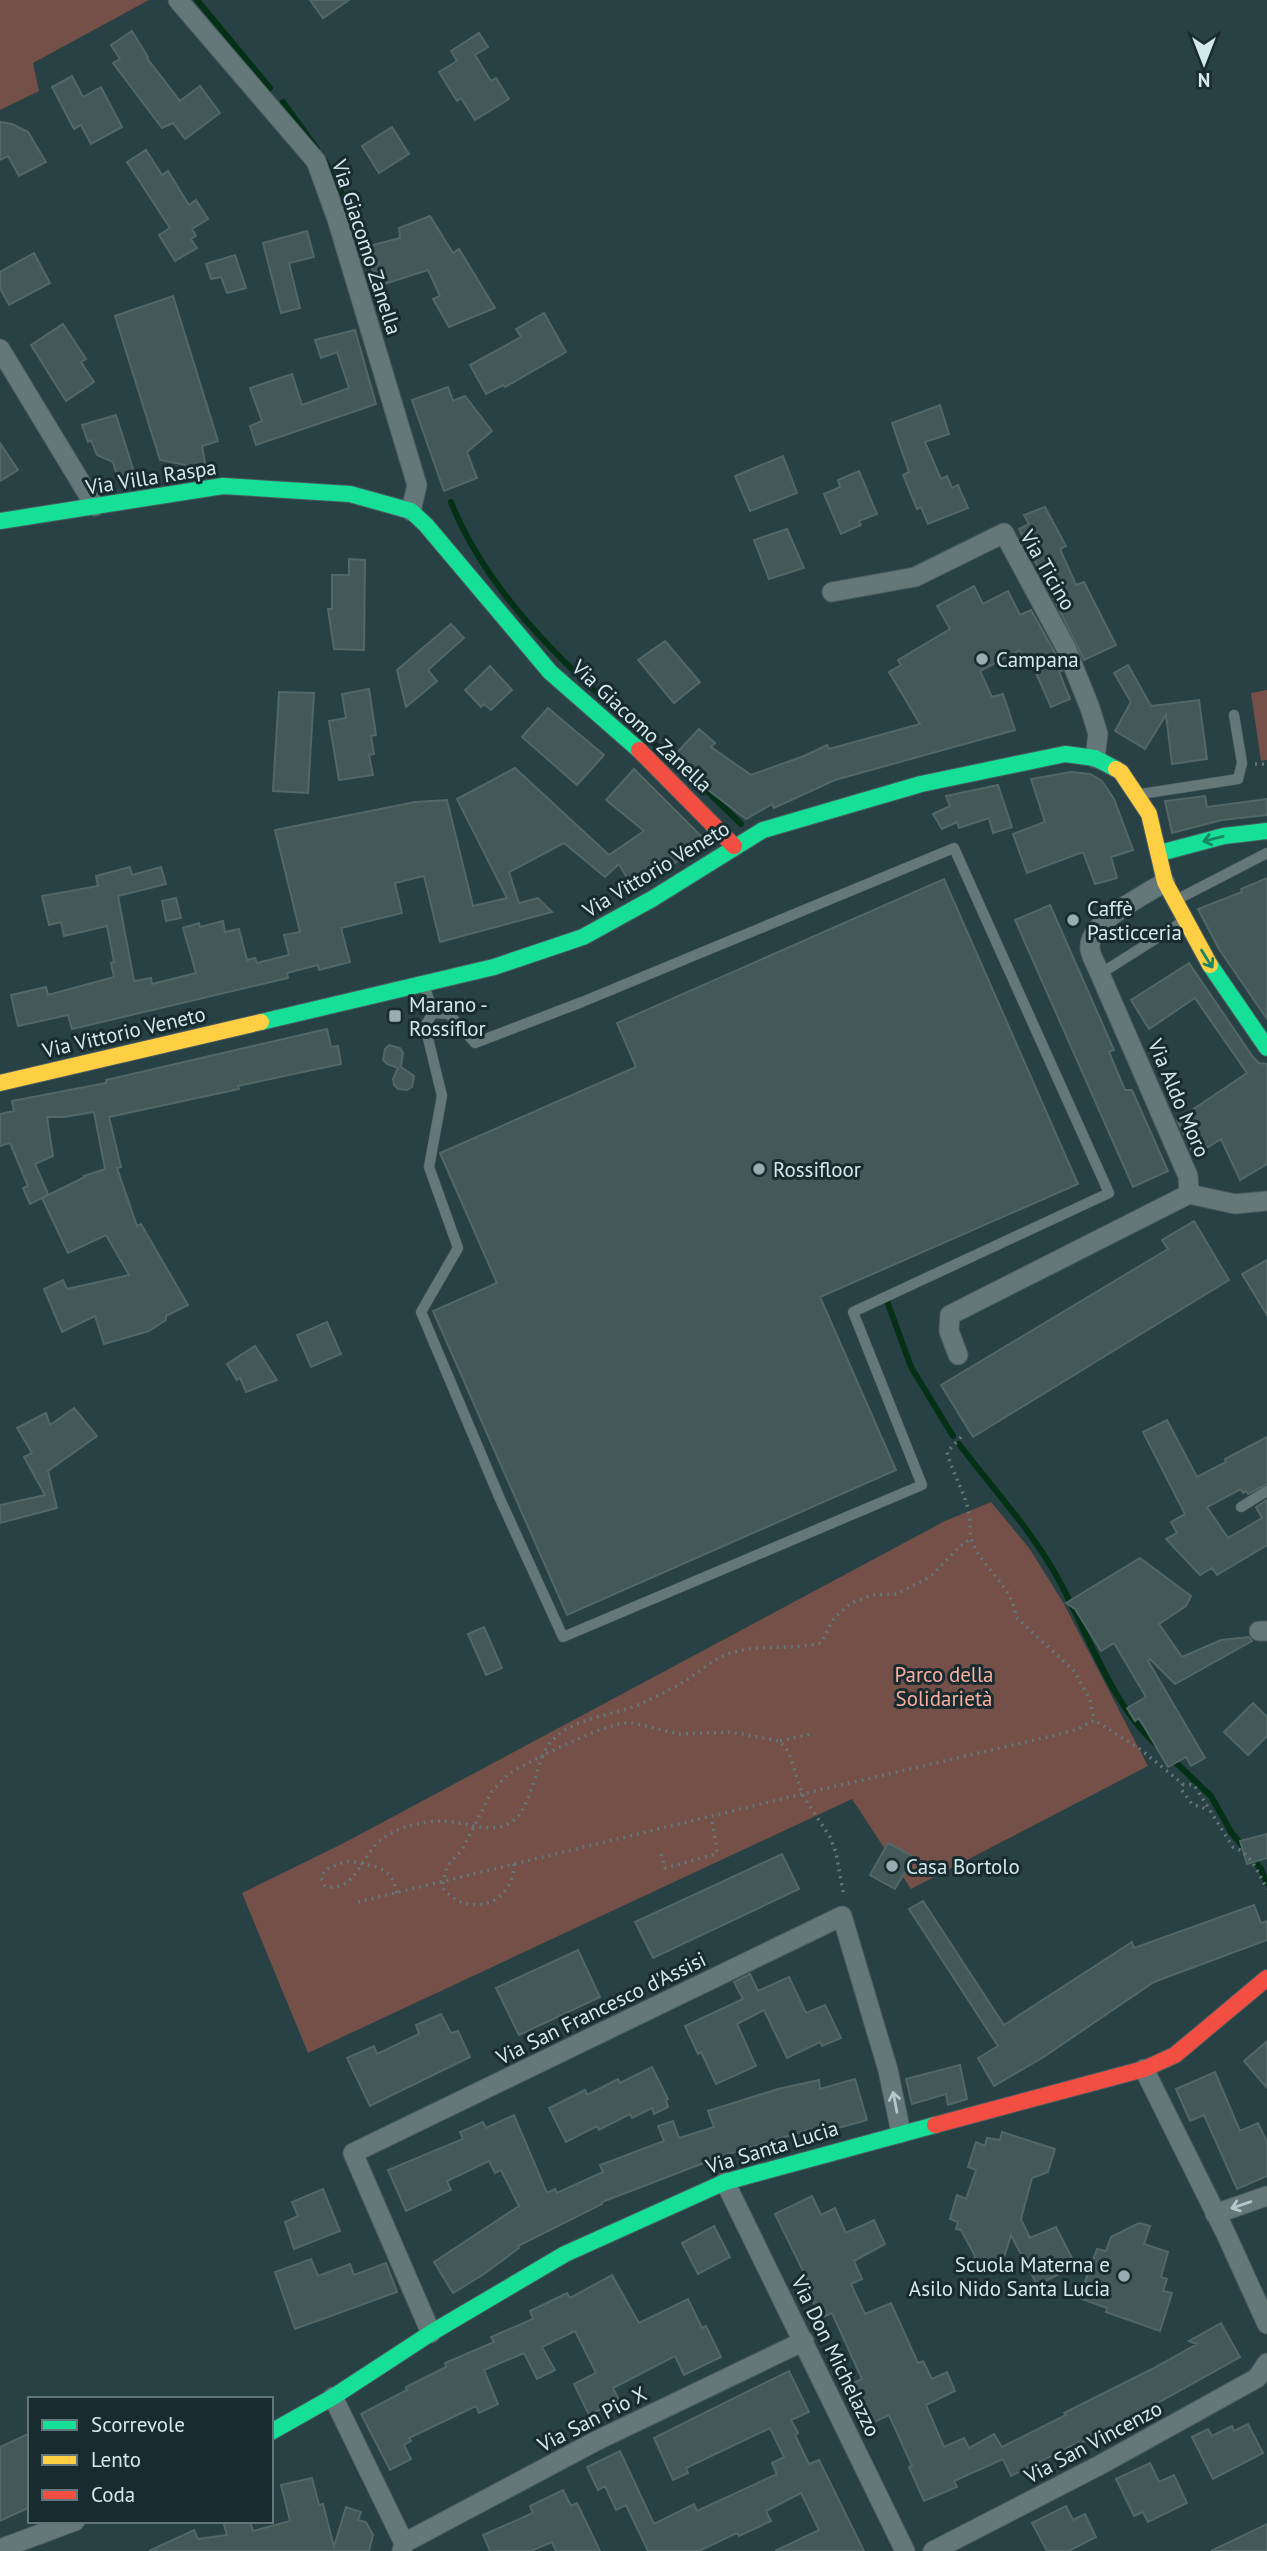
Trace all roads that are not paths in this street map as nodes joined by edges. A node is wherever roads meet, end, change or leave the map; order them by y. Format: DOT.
graph roads {
  1 [pos="178,0"];
  2 [pos="0,349"];
  3 [pos="95,506"];
  4 [pos="411,511"];
  5 [pos="0,522"];
  6 [pos="832,593"];
  7 [pos="1234,715"];
  8 [pos="1095,758"];
  9 [pos="1137,794"];
  10 [pos="1267,831"];
  11 [pos="734,846"];
  12 [pos="1160,853"];
  13 [pos="1267,853"];
  14 [pos="1165,882"];
  15 [pos="1175,901"];
  16 [pos="1185,920"];
  17 [pos="1100,974"];
  18 [pos="424,984"];
  19 [pos="433,1013"];
  20 [pos="1267,1048"];
  21 [pos="0,1083"];
  22 [pos="1189,1194"];
  23 [pos="1267,1201"];
  24 [pos="958,1354"];
  25 [pos="1267,1491"];
  26 [pos="1241,1507"];
  27 [pos="1267,1978"];
  28 [pos="1144,2069"];
  29 [pos="901,2133"];
  30 [pos="725,2182"];
  31 [pos="1267,2196"];
  32 [pos="1215,2214"];
  33 [pos="1267,2324"];
  34 [pos="431,2333"];
  35 [pos="804,2341"];
  36 [pos="1267,2363"];
  37 [pos="333,2398"];
  38 [pos="273,2431"];
  39 [pos="70,2523"];
  40 [pos="402,2547"];
  41 [pos="0,2549"];
  42 [pos="905,2551"];
  43 [pos="933,2551"];
  1 -- 4 [label="street, Via Giacomo Zanella"];
  2 -- 3 [label="street"];
  3 -- 4 [label="street, Via Villa Raspa"];
  3 -- 5 [label="street, Via Villa Raspa"];
  4 -- 11 [label="street, Via Giacomo Zanella"];
  6 -- 8 [label="street, Via Ticino"];
  7 -- 9 [label="lane"];
  8 -- 9 [label="street, Via Vittorio Veneto"];
  8 -- 11 [label="street, Via Vittorio Veneto"];
  9 -- 12 [label="street, Via Vittorio Veneto"];
  10 -- 12 [label="street, one-way"];
  11 -- 18 [label="street, Via Vittorio Veneto"];
  12 -- 14 [label="street, Via Vittorio Veneto"];
  13 -- 15 [label="lane"];
  14 -- 15 [label="street, Via Vittorio Veneto"];
  14 -- 17 [label="street, Via Aldo Moro"];
  15 -- 16 [label="street, Via Vittorio Veneto"];
  16 -- 17 [label="lane"];
  16 -- 20 [label="street, Via Vittorio Veneto, one-way"];
  17 -- 22 [label="street, Via Aldo Moro"];
  18 -- 19 [label="lane"];
  18 -- 21 [label="street, Via Vittorio Veneto"];
  19 -- 19 [label="lane"];
  22 -- 23 [label="street"];
  22 -- 24 [label="street"];
  25 -- 26 [label="lane"];
  27 -- 28 [label="street, Via Santa Lucia"];
  28 -- 29 [label="street, Via Santa Lucia"];
  28 -- 32 [label="street"];
  29 -- 30 [label="street, Via Santa Lucia"];
  29 -- 34 [label="street, Via San Francesco d'Assisi, one-way"];
  30 -- 34 [label="street, Via Santa Lucia"];
  30 -- 35 [label="street, Via Don Michelazzo"];
  31 -- 32 [label="street, one-way"];
  32 -- 33 [label="street"];
  34 -- 37 [label="street, Via Santa Lucia"];
  35 -- 40 [label="street, Via San Pio X"];
  35 -- 42 [label="street, Via Don Michelazzo"];
  36 -- 43 [label="street, Via San Vincenzo"];
  37 -- 38 [label="street, Via Santa Lucia"];
  37 -- 40 [label="street, Via San Pio X"];
  39 -- 41 [label="street"];
}
